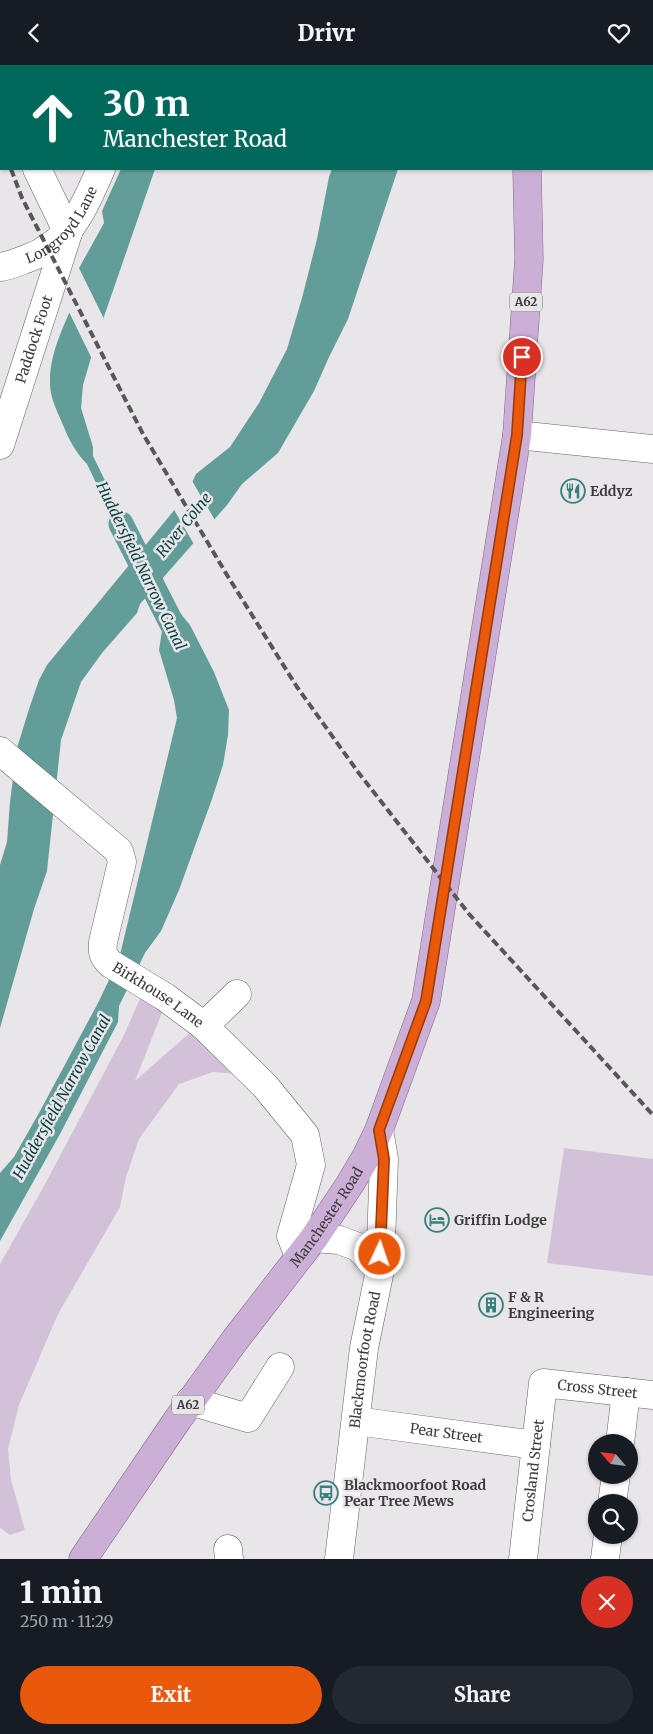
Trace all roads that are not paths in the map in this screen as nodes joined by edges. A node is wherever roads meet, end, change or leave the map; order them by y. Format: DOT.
graph roads {
  1 [pos="37,170"];
  2 [pos="101,170"];
  3 [pos="527,170"];
  4 [pos="68,233"];
  5 [pos="3,267"];
  6 [pos="517,435"];
  7 [pos="0,445"];
  8 [pos="653,449"];
  9 [pos="0,751"];
  10 [pos="237,994"];
  11 [pos="204,1026"];
  12 [pos="379,1130"];
  13 [pos="307,1247"];
  14 [pos="380,1270"];
  15 [pos="280,1367"];
  16 [pos="543,1383"];
  17 [pos="626,1392"];
  18 [pos="653,1395"];
  19 [pos="190,1401"];
  20 [pos="356,1421"];
  21 [pos="621,1434"];
  22 [pos="536,1445"];
  23 [pos="607,1544"];
  24 [pos="83,1559"];
  25 [pos="339,1559"];
  26 [pos="522,1559"];
  27 [pos="605,1559"];
  1 -- 4 [label="street"];
  2 -- 4 [label="street, Longroyd Lane"];
  3 -- 6 [label="main road, Manchester Road / A62"];
  4 -- 5 [label="street, Longroyd Lane"];
  4 -- 7 [label="street, Paddock Foot"];
  6 -- 8 [label="street"];
  6 -- 12 [label="main road, Manchester Road / A62"];
  9 -- 11 [label="street, Birkhouse Lane"];
  10 -- 11 [label="street"];
  11 -- 13 [label="street, Birkhouse Lane"];
  12 -- 13 [label="main road, Manchester Road / A62"];
  12 -- 14 [label="street, Blackmoorfoot Road"];
  13 -- 14 [label="street"];
  13 -- 19 [label="main road, Manchester Road / A62"];
  14 -- 20 [label="street, Blackmoorfoot Road"];
  15 -- 19 [label="street"];
  16 -- 17 [label="street, Cross Street"];
  16 -- 22 [label="street, Crosland Street"];
  17 -- 18 [label="street, Cross Street"];
  17 -- 21 [label="street"];
  19 -- 24 [label="main road, Manchester Road / A62"];
  20 -- 22 [label="street, Pear Street"];
  20 -- 25 [label="street, Blackmoorfoot Road"];
  22 -- 26 [label="street, Crosland Street"];
  23 -- 27 [label="street"];
}
